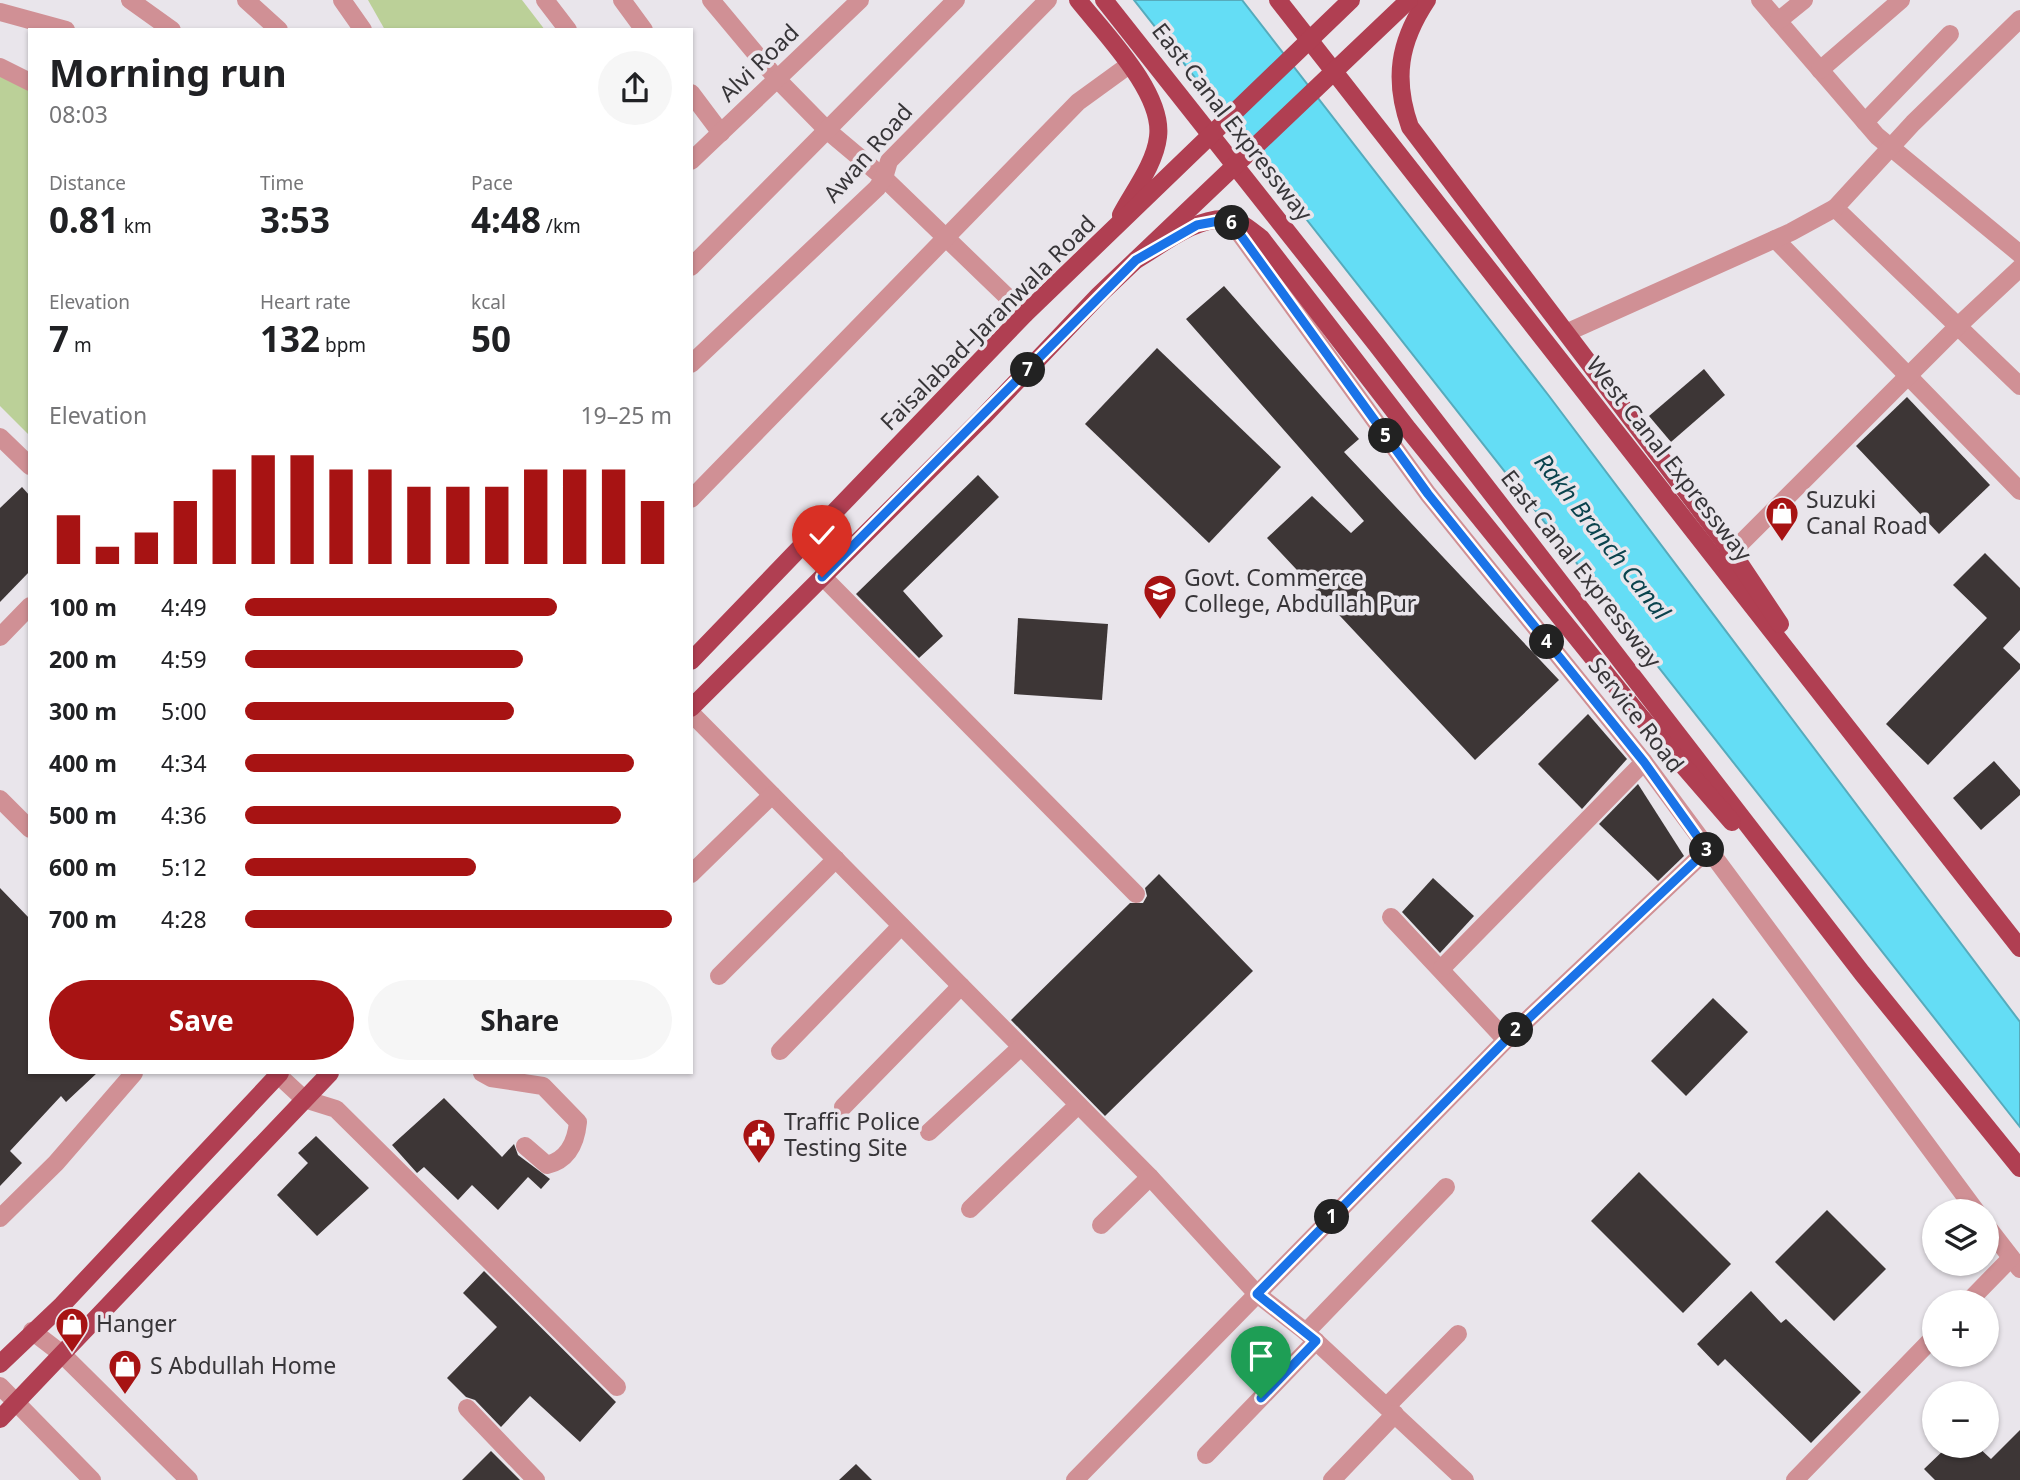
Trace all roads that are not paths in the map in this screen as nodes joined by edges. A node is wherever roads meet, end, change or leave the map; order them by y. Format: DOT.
graph roads {
  1 [pos="130,0"];
  2 [pos="246,0"];
  3 [pos="342,0"];
  4 [pos="545,0"];
  5 [pos="622,0"];
  6 [pos="711,0"];
  7 [pos="860,0"];
  8 [pos="956,0"];
  9 [pos="1048,0"];
  10 [pos="1078,0"];
  11 [pos="1104,0"];
  12 [pos="1278,0"];
  13 [pos="1351,0"];
  14 [pos="1409,0"];
  15 [pos="1427,0"];
  16 [pos="1760,0"];
  17 [pos="1804,0"];
  18 [pos="1901,0"];
  19 [pos="0,12"];
  20 [pos="2020,19"];
  21 [pos="1778,21"];
  22 [pos="59,28"];
  23 [pos="169,28"];
  24 [pos="277,28"];
  25 [pos="362,28"];
  26 [pos="566,28"];
  27 [pos="643,28"];
  28 [pos="1950,34"];
  29 [pos="1129,65"];
  30 [pos="0,67"];
  31 [pos="1820,70"];
  32 [pos="777,79"];
  33 [pos="28,81"];
  34 [pos="693,96"];
  35 [pos="1864,122"];
  36 [pos="828,131"];
  37 [pos="721,133"];
  38 [pos="1890,147"];
  39 [pos="693,159"];
  40 [pos="884,178"];
  41 [pos="1835,208"];
  42 [pos="1229,219"];
  43 [pos="1113,231"];
  44 [pos="1774,239"];
  45 [pos="946,240"];
  46 [pos="2020,254"];
  47 [pos="1136,260"];
  48 [pos="693,265"];
  49 [pos="2020,268"];
  50 [pos="1025,314"];
  51 [pos="1958,326"];
  52 [pos="1568,332"];
  53 [pos="693,363"];
  54 [pos="1908,376"];
  55 [pos="2020,386"];
  56 [pos="0,437"];
  57 [pos="28,464"];
  58 [pos="2020,491"];
  59 [pos="693,497"];
  60 [pos="1732,552"];
  61 [pos="822,577"];
  62 [pos="28,608"];
  63 [pos="0,637"];
  64 [pos="693,659"];
  65 [pos="693,708"];
  66 [pos="693,712"];
  67 [pos="1847,727"];
  68 [pos="1644,762"];
  69 [pos="772,795"];
  70 [pos="0,799"];
  71 [pos="28,827"];
  72 [pos="1707,850"];
  73 [pos="836,859"];
  74 [pos="693,872"];
  75 [pos="1136,894"];
  76 [pos="1391,917"];
  77 [pos="901,926"];
  78 [pos="2020,948"];
  79 [pos="1442,968"];
  80 [pos="1863,973"];
  81 [pos="719,976"];
  82 [pos="961,986"];
  83 [pos="1506,1040"];
  84 [pos="1021,1047"];
  85 [pos="780,1051"];
  86 [pos="133,1074"];
  87 [pos="277,1074"];
  88 [pos="279,1074"];
  89 [pos="329,1074"];
  90 [pos="484,1074"];
  91 [pos="304,1099"];
  92 [pos="1078,1105"];
  93 [pos="843,1107"];
  94 [pos="929,1132"];
  95 [pos="526,1146"];
  96 [pos="2020,1168"];
  97 [pos="1150,1177"];
  98 [pos="1446,1187"];
  99 [pos="1967,1199"];
  100 [pos="970,1209"];
  101 [pos="0,1218"];
  102 [pos="1101,1226"];
  103 [pos="1999,1242"];
  104 [pos="2015,1264"];
  105 [pos="1983,1290"];
  106 [pos="1257,1294"];
  107 [pos="32,1331"];
  108 [pos="1458,1334"];
  109 [pos="1311,1336"];
  110 [pos="1922,1349"];
  111 [pos="62,1354"];
  112 [pos="0,1364"];
  113 [pos="0,1386"];
  114 [pos="617,1387"];
  115 [pos="17,1403"];
  116 [pos="467,1408"];
  117 [pos="1391,1410"];
  118 [pos="0,1419"];
  119 [pos="1206,1455"];
  120 [pos="92,1480"];
  121 [pos="189,1480"];
  122 [pos="536,1480"];
  123 [pos="1075,1480"];
  124 [pos="1332,1480"];
  125 [pos="1465,1480"];
  126 [pos="1795,1480"];
  1 -- 23 [label="street"];
  2 -- 24 [label="street"];
  3 -- 25 [label="street"];
  4 -- 26 [label="street"];
  5 -- 27 [label="street"];
  6 -- 32 [label="street"];
  7 -- 32 [label="street, Alvi Road"];
  8 -- 36 [label="street"];
  9 -- 40 [label="street, Awan Road"];
  10 -- 29 [label="main road"];
  11 -- 80 [label="main road, East Canal Expressway"];
  12 -- 67 [label="main road, West Canal Expressway"];
  13 -- 43 [label="main road, Faisalabad–Jaranwala Road"];
  14 -- 47 [label="main road"];
  15 -- 52 [label="main road"];
  16 -- 21 [label="street"];
  17 -- 21 [label="street"];
  18 -- 31 [label="street"];
  19 -- 22 [label="street"];
  20 -- 38 [label="street"];
  21 -- 31 [label="street"];
  28 -- 35 [label="street"];
  29 -- 43 [label="main road"];
  29 -- 45 [label="street"];
  30 -- 33 [label="street"];
  31 -- 35 [label="street"];
  32 -- 36 [label="street"];
  32 -- 37 [label="street, Alvi Road"];
  34 -- 37 [label="street"];
  35 -- 38 [label="street"];
  36 -- 40 [label="street"];
  36 -- 48 [label="street"];
  37 -- 39 [label="street, Alvi Road"];
  38 -- 41 [label="street"];
  38 -- 46 [label="street"];
  40 -- 45 [label="street"];
  40 -- 53 [label="street, Awan Road"];
  41 -- 44 [label="street"];
  41 -- 51 [label="street"];
  42 -- 47 [label="main road"];
  42 -- 68 [label="street, Service Road"];
  42 -- 80 [label="main road"];
  43 -- 50 [label="main road, Faisalabad–Jaranwala Road"];
  44 -- 52 [label="street"];
  44 -- 54 [label="street"];
  45 -- 50 [label="street"];
  45 -- 59 [label="street"];
  47 -- 61 [label="main road"];
  49 -- 51 [label="street"];
  50 -- 64 [label="main road, Faisalabad–Jaranwala Road"];
  51 -- 54 [label="street"];
  51 -- 55 [label="street"];
  52 -- 60 [label="main road"];
  54 -- 58 [label="street"];
  54 -- 60 [label="street"];
  56 -- 57 [label="street"];
  60 -- 67 [label="main road"];
  61 -- 65 [label="main road"];
  61 -- 75 [label="street"];
  62 -- 63 [label="street"];
  66 -- 69 [label="street"];
  67 -- 78 [label="main road, West Canal Expressway"];
  68 -- 72 [label="street, Service Road"];
  68 -- 79 [label="street"];
  69 -- 73 [label="street"];
  69 -- 74 [label="street"];
  70 -- 71 [label="street"];
  72 -- 83 [label="street"];
  72 -- 99 [label="street, Service Road"];
  73 -- 77 [label="street"];
  73 -- 81 [label="street"];
  76 -- 79 [label="street"];
  77 -- 82 [label="street"];
  77 -- 85 [label="street"];
  79 -- 83 [label="street"];
  80 -- 96 [label="main road, East Canal Expressway"];
  82 -- 84 [label="street"];
  82 -- 93 [label="street"];
  83 -- 106 [label="street"];
  84 -- 92 [label="street"];
  84 -- 94 [label="street"];
  86 -- 101 [label="street"];
  87 -- 107 [label="main road"];
  88 -- 91 [label="street"];
  89 -- 91 [label="main road"];
  90 -- 95 [label="street"];
  91 -- 111 [label="main road"];
  91 -- 114 [label="street"];
  92 -- 97 [label="street"];
  92 -- 100 [label="street"];
  97 -- 102 [label="street"];
  97 -- 106 [label="street"];
  98 -- 109 [label="street"];
  103 -- 104 [label="street"];
  104 -- 105 [label="street"];
  106 -- 109 [label="street"];
  106 -- 123 [label="street"];
  107 -- 111 [label="street"];
  107 -- 112 [label="main road"];
  108 -- 117 [label="street"];
  109 -- 117 [label="street"];
  109 -- 119 [label="street"];
  110 -- 126 [label="street"];
  111 -- 115 [label="main road"];
  111 -- 121 [label="street"];
  113 -- 115 [label="street"];
  115 -- 118 [label="main road"];
  115 -- 120 [label="street"];
  116 -- 122 [label="street"];
  117 -- 124 [label="street"];
  117 -- 125 [label="street"];
}
